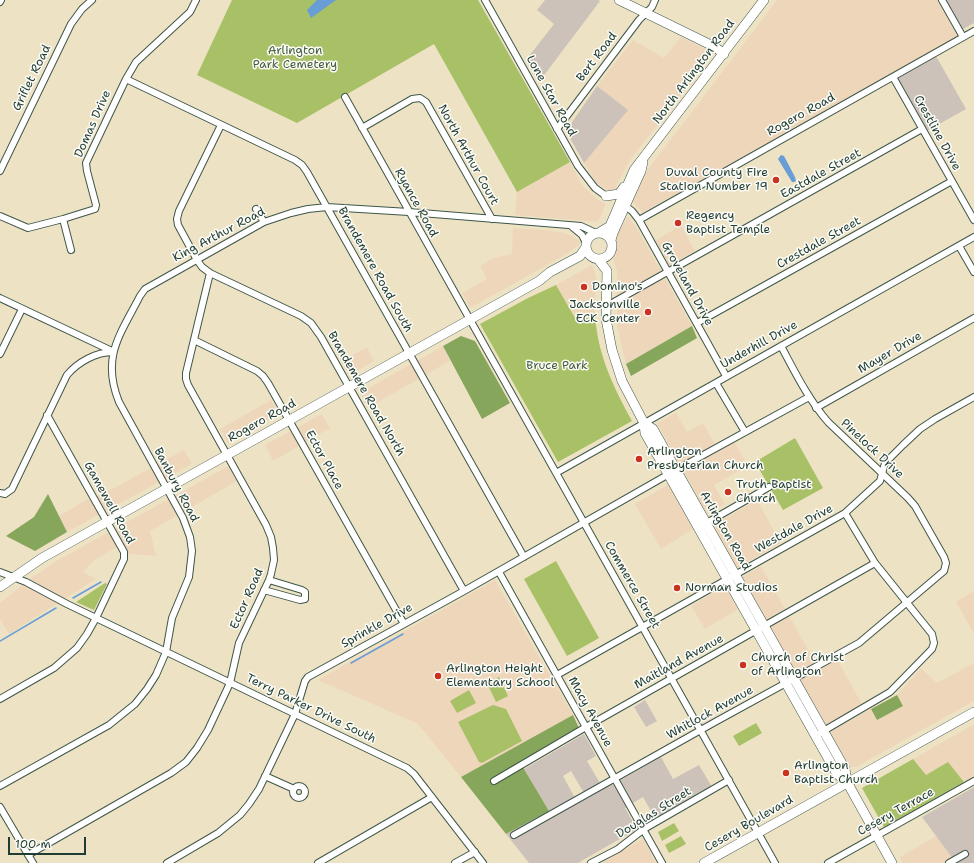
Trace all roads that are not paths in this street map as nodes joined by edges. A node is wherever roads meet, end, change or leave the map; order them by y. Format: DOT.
graph roads {
  1 [pos="92,0"];
  2 [pos="196,0"];
  3 [pos="485,0"];
  4 [pos="619,0"];
  5 [pos="655,0"];
  6 [pos="764,0"];
  7 [pos="942,0"];
  8 [pos="646,13"];
  9 [pos="974,32"];
  10 [pos="963,38"];
  11 [pos="724,54"];
  12 [pos="893,77"];
  13 [pos="126,79"];
  14 [pos="345,97"];
  15 [pos="221,125"];
  16 [pos="362,128"];
  17 [pos="557,129"];
  18 [pos="922,129"];
  19 [pos="641,162"];
  20 [pos="0,171"];
  21 [pos="952,181"];
  22 [pos="606,196"];
  23 [pos="327,207"];
  24 [pos="621,208"];
  25 [pos="256,209"];
  26 [pos="409,212"];
  27 [pos="0,216"];
  28 [pos="63,219"];
  29 [pos="492,219"];
  30 [pos="639,220"];
  31 [pos="974,220"];
  32 [pos="264,222"];
  33 [pos="571,226"];
  34 [pos="598,233"];
  35 [pos="974,238"];
  36 [pos="611,240"];
  37 [pos="586,245"];
  38 [pos="959,246"];
  39 [pos="71,250"];
  40 [pos="610,254"];
  41 [pos="596,259"];
  42 [pos="197,260"];
  43 [pos="668,272"];
  44 [pos="974,272"];
  45 [pos="210,273"];
  46 [pos="539,281"];
  47 [pos="606,286"];
  48 [pos="0,298"];
  49 [pos="605,307"];
  50 [pos="22,309"];
  51 [pos="974,318"];
  52 [pos="469,319"];
  53 [pos="697,324"];
  54 [pos="194,340"];
  55 [pos="781,346"];
  56 [pos="113,352"];
  57 [pos="409,353"];
  58 [pos="0,354"];
  59 [pos="726,376"];
  60 [pos="716,383"];
  61 [pos="349,386"];
  62 [pos="809,397"];
  63 [pos="974,397"];
  64 [pos="816,408"];
  65 [pos="47,415"];
  66 [pos="289,420"];
  67 [pos="644,423"];
  68 [pos="746,432"];
  69 [pos="227,455"];
  70 [pos="672,472"];
  71 [pos="556,473"];
  72 [pos="883,473"];
  73 [pos="769,487"];
  74 [pos="167,489"];
  75 [pos="0,493"];
  76 [pos="845,513"];
  77 [pos="107,521"];
  78 [pos="584,523"];
  79 [pos="702,526"];
  80 [pos="524,557"];
  81 [pos="875,563"];
  82 [pos="945,568"];
  83 [pos="0,572"];
  84 [pos="499,572"];
  85 [pos="731,577"];
  86 [pos="14,578"];
  87 [pos="269,580"];
  88 [pos="0,588"];
  89 [pos="264,590"];
  90 [pos="464,591"];
  91 [pos="906,602"];
  92 [pos="96,618"];
  93 [pos="404,624"];
  94 [pos="642,626"];
  95 [pos="761,629"];
  96 [pos="166,652"];
  97 [pos="557,675"];
  98 [pos="672,678"];
  99 [pos="790,681"];
  100 [pos="230,683"];
  101 [pos="0,699"];
  102 [pos="974,712"];
  103 [pos="295,714"];
  104 [pos="586,727"];
  105 [pos="701,730"];
  106 [pos="819,733"];
  107 [pos="265,776"];
  108 [pos="615,778"];
  109 [pos="729,780"];
  110 [pos="494,781"];
  111 [pos="974,781"];
  112 [pos="847,782"];
  113 [pos="0,786"];
  114 [pos="294,789"];
  115 [pos="432,798"];
  116 [pos="0,808"];
  117 [pos="644,829"];
  118 [pos="758,832"];
  119 [pos="514,835"];
  120 [pos="877,836"];
  121 [pos="475,852"];
  122 [pos="965,854"];
  123 [pos="28,855"];
  124 [pos="33,863"];
  125 [pos="167,863"];
  126 [pos="318,863"];
  127 [pos="455,863"];
  128 [pos="483,863"];
  129 [pos="591,863"];
  130 [pos="662,863"];
  131 [pos="704,863"];
  132 [pos="775,863"];
  133 [pos="828,863"];
  134 [pos="892,863"];
  135 [pos="949,863"];
  1 -- 20 [label="street, Griflet Road"];
  2 -- 13 [label="street, Domas Drive"];
  3 -- 17 [label="street, Lone Star Road"];
  4 -- 8 [label="main road"];
  5 -- 8 [label="street, Bert Road"];
  6 -- 11 [label="main road, North Arlington Road"];
  7 -- 10 [label="street"];
  8 -- 11 [label="main road"];
  8 -- 17 [label="street, Bert Road"];
  9 -- 10 [label="street, Rogero Road"];
  10 -- 12 [label="street, Rogero Road"];
  11 -- 19 [label="main road, North Arlington Road"];
  12 -- 18 [label="street, Crestline Drive"];
  12 -- 30 [label="street, Rogero Road"];
  13 -- 15 [label="street, Brandemere Road South"];
  13 -- 28 [label="street, Domas Drive"];
  14 -- 16 [label="street, Ryance Road"];
  15 -- 23 [label="street, Brandemere Road South"];
  15 -- 42 [label="street, Brandemere Road North"];
  16 -- 26 [label="street, Ryance Road"];
  16 -- 29 [label="street, North Arthur Court"];
  17 -- 22 [label="street, Lone Star Road"];
  18 -- 21 [label="street, Crestline Drive"];
  18 -- 43 [label="street, Eastdale Street"];
  19 -- 22 [label="main road"];
  19 -- 24 [label="main road, North Arlington Road"];
  21 -- 31 [label="street, Crestline Drive"];
  21 -- 53 [label="street, Crestdale Street"];
  22 -- 24 [label="main road"];
  23 -- 26 [label="street, King Arthur Road"];
  23 -- 32 [label="street, King Arthur Road"];
  23 -- 57 [label="street, Brandemere Road South"];
  24 -- 30 [label="street, Groveland Drive"];
  24 -- 34 [label="main road, North Arlington Road"];
  24 -- 36 [label="main road, North Arlington Road"];
  25 -- 32 [label="street"];
  26 -- 29 [label="street, King Arthur Road"];
  26 -- 52 [label="street, Ryance Road"];
  27 -- 28 [label="street, Domas Drive"];
  28 -- 39 [label="street"];
  29 -- 33 [label="street, King Arthur Road"];
  30 -- 43 [label="street, Groveland Drive"];
  32 -- 42 [label="street, King Arthur Road"];
  33 -- 34 [label="street, King Arthur Road"];
  33 -- 37 [label="street"];
  34 -- 36 [label="main road"];
  34 -- 37 [label="main road"];
  35 -- 38 [label="street, Underhill Drive"];
  36 -- 40 [label="main road"];
  37 -- 41 [label="main road"];
  37 -- 46 [label="main road, Rogero Road"];
  38 -- 44 [label="street"];
  38 -- 55 [label="street, Underhill Drive"];
  40 -- 41 [label="main road"];
  40 -- 47 [label="main road, Arlington Road"];
  41 -- 46 [label="main road, Rogero Road"];
  41 -- 47 [label="main road, Arlington Road"];
  42 -- 45 [label="street, Brandemere Road North"];
  42 -- 56 [label="street, King Arthur Road"];
  43 -- 49 [label="street, Eastdale Street"];
  43 -- 53 [label="street, Groveland Drive"];
  45 -- 54 [label="street, Ector Road"];
  45 -- 61 [label="street, Brandemere Road North"];
  46 -- 52 [label="main road, Rogero Road"];
  47 -- 49 [label="main road, Arlington Road"];
  48 -- 50 [label="street"];
  49 -- 67 [label="main road, Arlington Road"];
  50 -- 56 [label="street"];
  50 -- 58 [label="street"];
  51 -- 64 [label="street, Mayer Drive"];
  52 -- 57 [label="main road, Rogero Road"];
  52 -- 71 [label="street, Commerce Street"];
  53 -- 59 [label="street, Groveland Drive"];
  54 -- 66 [label="street, Ector Place"];
  54 -- 69 [label="street, Ector Road"];
  55 -- 59 [label="street, Underhill Drive"];
  55 -- 62 [label="street, Pinelock Drive"];
  56 -- 65 [label="street"];
  56 -- 74 [label="street, Banbury Road"];
  57 -- 61 [label="main road, Rogero Road"];
  57 -- 80 [label="street, Brandemere Road South"];
  59 -- 60 [label="street, Underhill Drive"];
  60 -- 67 [label="street, Underhill Drive"];
  60 -- 68 [label="street"];
  61 -- 66 [label="main road, Rogero Road"];
  61 -- 90 [label="street, Brandemere Road North"];
  62 -- 64 [label="street, Pinelock Drive"];
  62 -- 68 [label="street"];
  63 -- 72 [label="street, Westdale Drive"];
  64 -- 72 [label="street, Pinelock Drive"];
  65 -- 75 [label="street"];
  65 -- 77 [label="street, Gamewell Road"];
  66 -- 69 [label="main road, Rogero Road"];
  66 -- 93 [label="street, Ector Place"];
  67 -- 70 [label="main road, Arlington Road"];
  67 -- 71 [label="street, Underhill Drive"];
  68 -- 70 [label="street"];
  69 -- 74 [label="main road, Rogero Road"];
  69 -- 87 [label="street, Ector Road"];
  70 -- 78 [label="street, Sprinkle Drive"];
  70 -- 79 [label="main road, Arlington Road"];
  71 -- 78 [label="street, Commerce Street"];
  72 -- 76 [label="street, Westdale Drive"];
  72 -- 82 [label="street, Pinelock Drive"];
  73 -- 79 [label="street"];
  74 -- 77 [label="main road, Rogero Road"];
  74 -- 96 [label="street, Banbury Road"];
  76 -- 81 [label="street"];
  76 -- 85 [label="street, Westdale Drive"];
  77 -- 86 [label="main road, Rogero Road"];
  77 -- 92 [label="street, Gamewell Road"];
  78 -- 80 [label="street, Sprinkle Drive"];
  78 -- 94 [label="street, Commerce Street"];
  79 -- 85 [label="main road, Arlington Road"];
  80 -- 84 [label="street, Sprinkle Drive"];
  81 -- 91 [label="street"];
  81 -- 95 [label="street, Maitland Avenue"];
  82 -- 91 [label="street, Whitlock Avenue"];
  83 -- 86 [label="street, Terry Parker Drive South"];
  84 -- 90 [label="street, Sprinkle Drive"];
  84 -- 97 [label="street, Macy Avenue"];
  85 -- 94 [label="street, Westdale Drive"];
  85 -- 95 [label="main road, Arlington Road"];
  86 -- 88 [label="main road, Rogero Road"];
  86 -- 92 [label="street, Terry Parker Drive South"];
  87 -- 89 [label="street, Ector Road"];
  87 -- 89 [label="street"];
  89 -- 100 [label="street, Ector Road"];
  90 -- 93 [label="street, Sprinkle Drive"];
  91 -- 99 [label="street, Whitlock Avenue"];
  91 -- 106 [label="street"];
  92 -- 96 [label="street, Terry Parker Drive South"];
  92 -- 101 [label="street, Gamewell Road"];
  93 -- 103 [label="street, Sprinkle Drive"];
  94 -- 97 [label="street, Westdale Drive"];
  94 -- 98 [label="street, Commerce Street"];
  95 -- 98 [label="street, Maitland Avenue"];
  95 -- 99 [label="main road, Arlington Road"];
  96 -- 100 [label="street, Terry Parker Drive South"];
  96 -- 113 [label="street, Banbury Road"];
  97 -- 104 [label="street, Macy Avenue"];
  98 -- 104 [label="street, Maitland Avenue"];
  98 -- 105 [label="street, Commerce Street"];
  99 -- 105 [label="street, Whitlock Avenue"];
  99 -- 106 [label="main road, Arlington Road"];
  100 -- 103 [label="street, Terry Parker Drive South"];
  100 -- 123 [label="street, Ector Road"];
  102 -- 112 [label="main road, Cesery Boulevard"];
  103 -- 107 [label="street, Sprinkle Drive"];
  103 -- 115 [label="street, Terry Parker Drive South"];
  104 -- 108 [label="street, Macy Avenue"];
  104 -- 110 [label="street, Maitland Avenue"];
  105 -- 108 [label="street, Whitlock Avenue"];
  105 -- 109 [label="street, Commerce Street"];
  106 -- 112 [label="main road, Arlington Road"];
  107 -- 114 [label="street"];
  107 -- 125 [label="street, Sprinkle Drive"];
  108 -- 117 [label="street, Macy Avenue"];
  108 -- 119 [label="street, Whitlock Avenue"];
  109 -- 117 [label="street, Douglas Street"];
  109 -- 118 [label="street, Commerce Street"];
  111 -- 120 [label="street, Cesery Terrace"];
  112 -- 118 [label="main road, Cesery Boulevard"];
  112 -- 120 [label="main road, Arlington Road"];
  115 -- 121 [label="street, Terry Parker Drive South"];
  115 -- 126 [label="street"];
  116 -- 123 [label="street"];
  117 -- 129 [label="street, Douglas Street"];
  117 -- 130 [label="street, Macy Avenue"];
  118 -- 131 [label="main road, Cesery Boulevard"];
  118 -- 132 [label="street, Commerce Street"];
  120 -- 133 [label="street, Cesery Terrace"];
  120 -- 134 [label="main road, Arlington Road"];
  121 -- 127 [label="street"];
  121 -- 128 [label="street, Terry Parker Drive South"];
  122 -- 135 [label="street"];
  123 -- 124 [label="street"];
}
